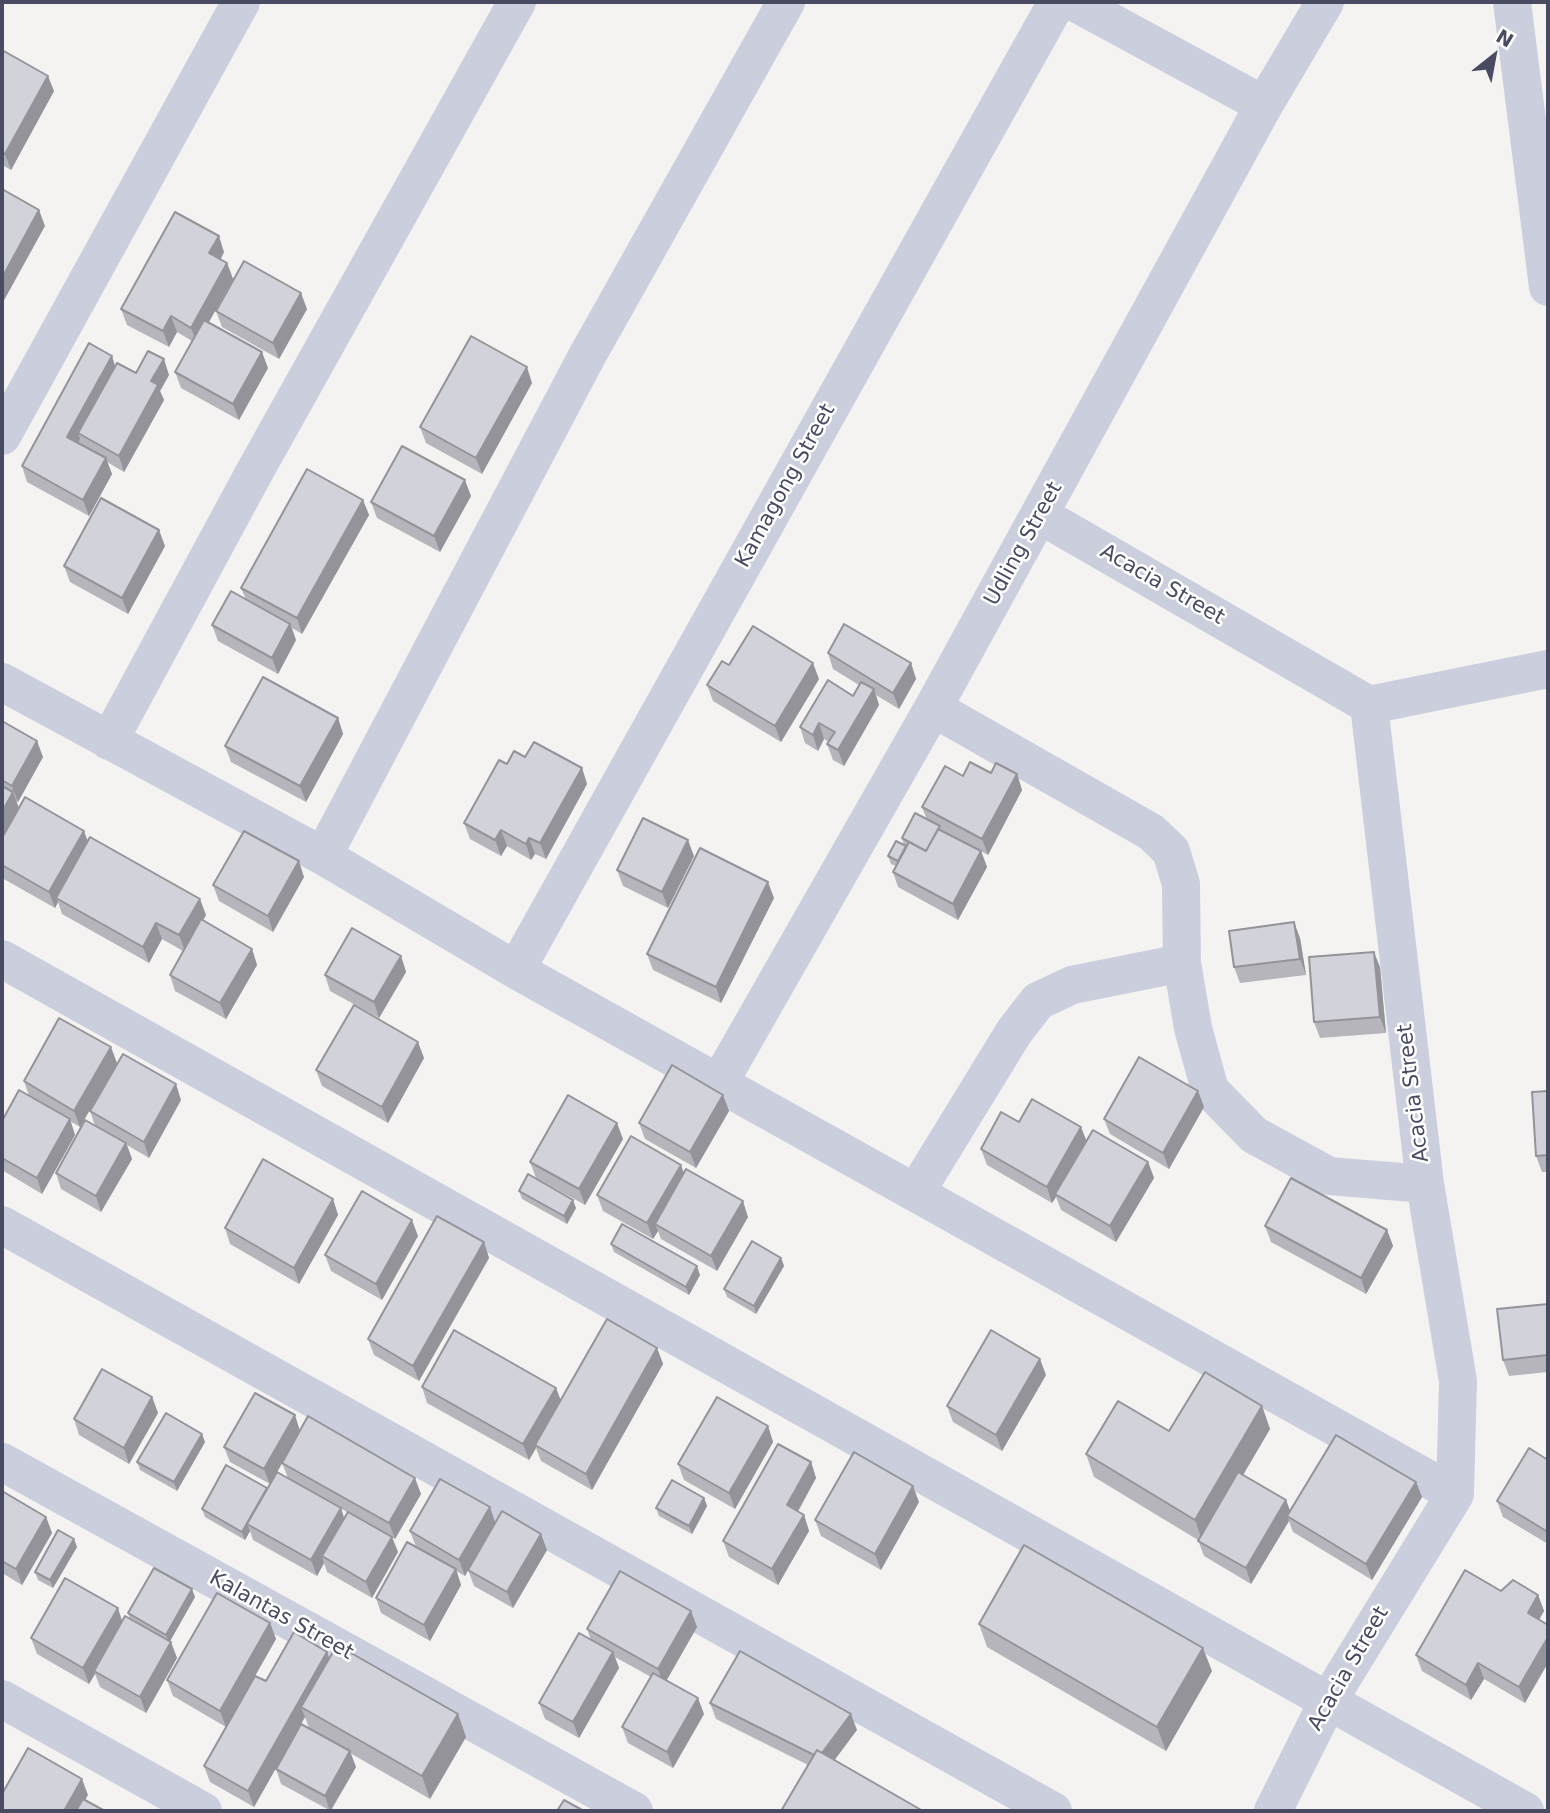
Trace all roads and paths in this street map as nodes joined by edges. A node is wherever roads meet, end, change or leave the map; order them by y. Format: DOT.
graph roads {
  1 [pos="241,2"];
  2 [pos="517,2"];
  3 [pos="786,2"];
  4 [pos="1057,2"];
  5 [pos="1074,2"];
  6 [pos="1325,2"];
  7 [pos="1512,2"];
  8 [pos="1264,105"];
  9 [pos="1548,287"];
  10 [pos="2,436"];
  11 [pos="1041,515"];
  12 [pos="1548,669"];
  13 [pos="2,682"];
  14 [pos="1369,705"];
  15 [pos="933,708"];
  16 [pos="109,741"];
  17 [pos="323,856"];
  18 [pos="2,959"];
  19 [pos="1182,963"];
  20 [pos="516,970"];
  21 [pos="719,1083"];
  22 [pos="1425,1184"];
  23 [pos="916,1192"];
  24 [pos="2,1225"];
  25 [pos="2,1462"];
  26 [pos="1455,1494"];
  27 [pos="2,1699"];
  28 [pos="1328,1701"];
  29 [pos="203,1811"];
  30 [pos="634,1811"];
  31 [pos="1053,1811"];
  32 [pos="1273,1811"];
  33 [pos="1525,1811"];
  1 -- 10 [label="street"];
  2 -- 16 [label="street"];
  3 -- 17 [label="street"];
  4 -- 20 [label="street, Kamagong Street"];
  5 -- 8 [label="street"];
  6 -- 8 [label="street, Udling Street"];
  7 -- 9 [label="street"];
  8 -- 11 [label="street, Udling Street"];
  11 -- 14 [label="street, Acacia Street"];
  11 -- 15 [label="street, Udling Street"];
  12 -- 14 [label="street"];
  13 -- 16 [label="street"];
  14 -- 22 [label="street, Acacia Street"];
  15 -- 19 [label="street"];
  15 -- 21 [label="street, Udling Street"];
  16 -- 17 [label="street"];
  17 -- 20 [label="street"];
  18 -- 28 [label="street"];
  19 -- 22 [label="street"];
  19 -- 23 [label="street"];
  20 -- 21 [label="street"];
  21 -- 23 [label="street"];
  22 -- 26 [label="street, Acacia Street"];
  23 -- 26 [label="street"];
  24 -- 31 [label="street"];
  25 -- 30 [label="street, Kalantas Street"];
  26 -- 28 [label="street, Acacia Street"];
  27 -- 29 [label="street"];
  28 -- 32 [label="street, Acacia Street"];
  28 -- 33 [label="street"];
}
